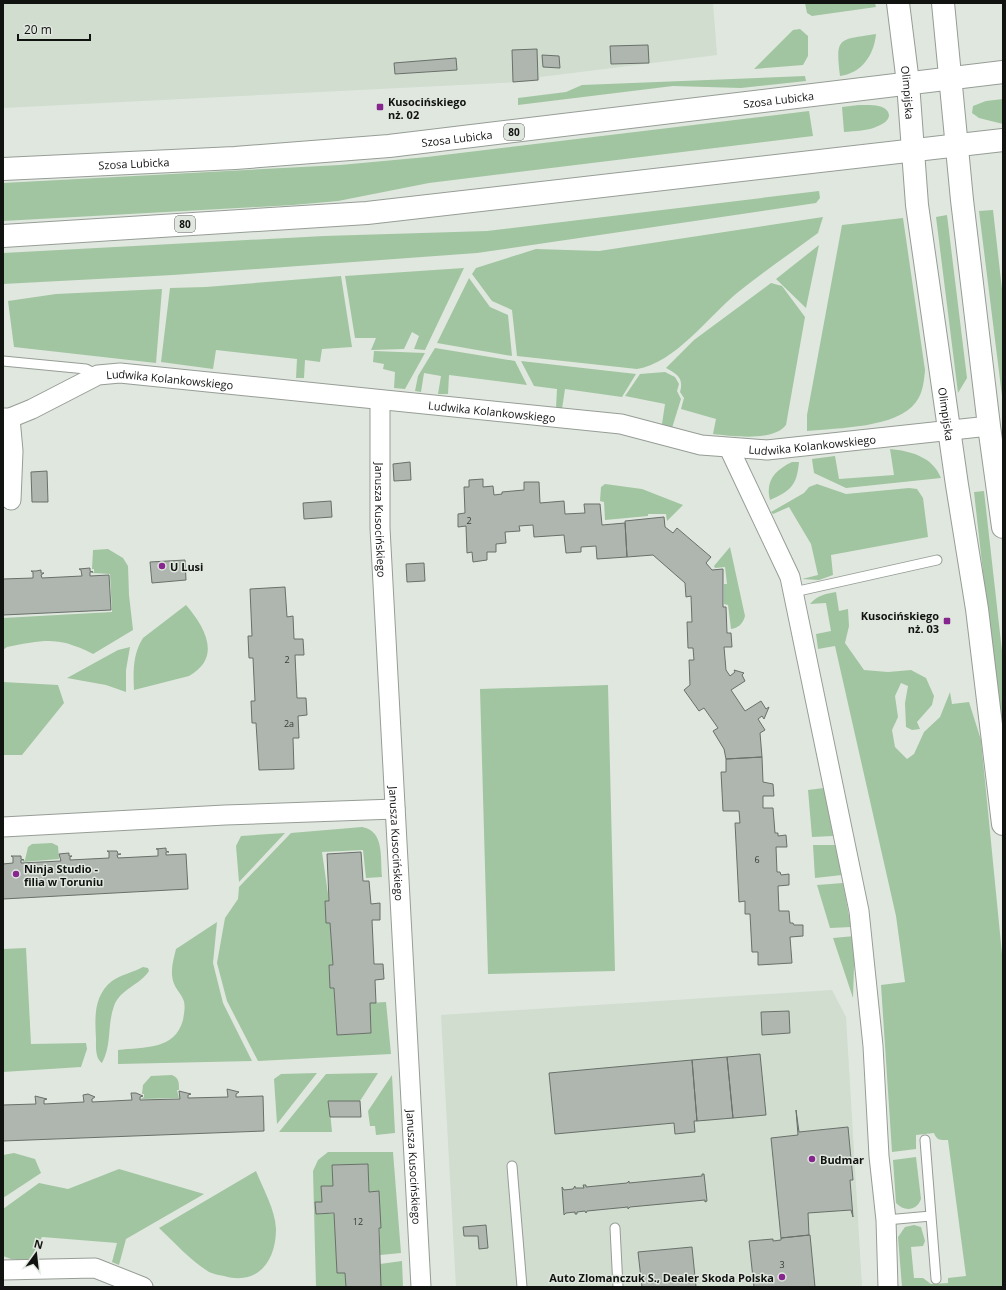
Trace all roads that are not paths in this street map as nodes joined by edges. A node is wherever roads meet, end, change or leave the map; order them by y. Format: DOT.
graph roads {
  1 [pos="898,3"];
  2 [pos="943,3"];
  3 [pos="1003,72"];
  4 [pos="951,78"];
  5 [pos="908,83"];
  6 [pos="1003,140"];
  7 [pos="958,145"];
  8 [pos="912,150"];
  9 [pos="3,169"];
  10 [pos="3,236"];
  11 [pos="3,361"];
  12 [pos="98,375"];
  13 [pos="380,400"];
  14 [pos="7,418"];
  15 [pos="989,426"];
  16 [pos="950,430"];
  17 [pos="729,448"];
  18 [pos="11,500"];
  19 [pos="1003,527"];
  20 [pos="937,560"];
  21 [pos="794,592"];
  22 [pos="395,809"];
  23 [pos="1003,824"];
  24 [pos="3,827"];
  25 [pos="925,1140"];
  26 [pos="512,1166"];
  27 [pos="931,1216"];
  28 [pos="886,1220"];
  29 [pos="615,1228"];
  30 [pos="3,1270"];
  31 [pos="936,1279"];
  32 [pos="143,1287"];
  33 [pos="421,1287"];
  34 [pos="522,1287"];
  35 [pos="618,1287"];
  36 [pos="888,1287"];
  1 -- 5 [label="main road, Olimpijska"];
  2 -- 4 [label="main road"];
  3 -- 4 [label="main road, Szosa Lubicka / 80"];
  4 -- 5 [label="main road, Szosa Lubicka / 80"];
  4 -- 7 [label="main road"];
  5 -- 8 [label="main road, Olimpijska"];
  5 -- 9 [label="main road, Szosa Lubicka / 80"];
  6 -- 7 [label="main road, 80"];
  7 -- 8 [label="main road, 80"];
  7 -- 15 [label="main road"];
  8 -- 10 [label="main road, 80"];
  8 -- 16 [label="main road, Olimpijska"];
  11 -- 12 [label="lane"];
  12 -- 13 [label="street, Ludwika Kolankowskiego"];
  12 -- 14 [label="street, Ludwika Kolankowskiego"];
  13 -- 17 [label="street, Ludwika Kolankowskiego"];
  13 -- 22 [label="street, Janusza Kusocińskiego"];
  14 -- 18 [label="street"];
  15 -- 16 [label="street, Ludwika Kolankowskiego"];
  15 -- 19 [label="main road"];
  16 -- 17 [label="street, Ludwika Kolankowskiego"];
  16 -- 23 [label="main road, Olimpijska"];
  17 -- 21 [label="street"];
  20 -- 21 [label="lane"];
  21 -- 28 [label="street"];
  22 -- 24 [label="street"];
  22 -- 33 [label="street, Janusza Kusocińskiego"];
  25 -- 27 [label="lane"];
  26 -- 34 [label="lane"];
  27 -- 28 [label="lane"];
  27 -- 31 [label="lane"];
  28 -- 36 [label="street"];
  29 -- 35 [label="lane"];
  30 -- 32 [label="street"];
}
